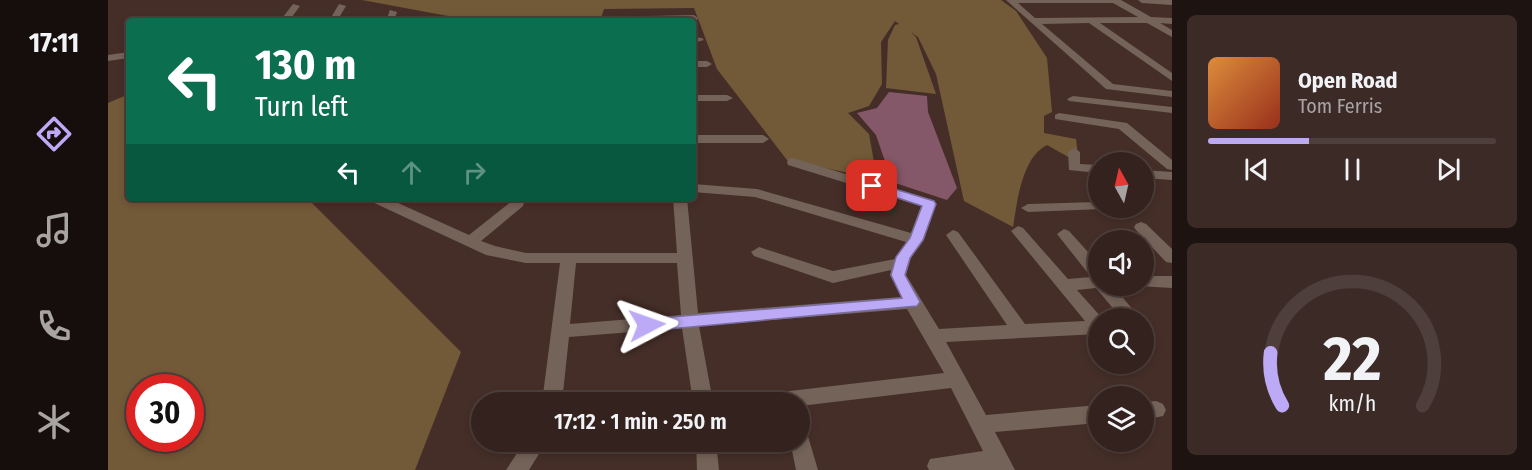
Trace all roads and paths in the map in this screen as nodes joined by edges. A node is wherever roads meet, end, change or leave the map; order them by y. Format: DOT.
graph roads {
  1 [pos="1115,0"];
  2 [pos="1142,0"];
  3 [pos="1172,2"];
  4 [pos="296,6"];
  5 [pos="342,6"];
  6 [pos="1135,12"];
  7 [pos="1172,15"];
  8 [pos="286,18"];
  9 [pos="335,18"];
  10 [pos="1090,20"];
  11 [pos="1147,20"];
  12 [pos="1032,21"];
  13 [pos="1172,21"];
  14 [pos="1170,32"];
  15 [pos="126,55"];
  16 [pos="108,58"];
  17 [pos="696,64"];
  18 [pos="707,64"];
  19 [pos="1172,78"];
  20 [pos="1172,94"];
  21 [pos="696,98"];
  22 [pos="727,98"];
  23 [pos="1074,99"];
  24 [pos="1172,110"];
  25 [pos="1059,117"];
  26 [pos="696,139"];
  27 [pos="763,139"];
  28 [pos="1074,152"];
  29 [pos="793,162"];
  30 [pos="1172,166"];
  31 [pos="1088,168"];
  32 [pos="1154,175"];
  33 [pos="1172,176"];
  34 [pos="1154,178"];
  35 [pos="696,188"];
  36 [pos="1172,189"];
  37 [pos="381,201"];
  38 [pos="680,201"];
  39 [pos="517,204"];
  40 [pos="1088,206"];
  41 [pos="1028,208"];
  42 [pos="1141,227"];
  43 [pos="1018,231"];
  44 [pos="1064,234"];
  45 [pos="953,235"];
  46 [pos="916,240"];
  47 [pos="470,242"];
  48 [pos="759,252"];
  49 [pos="569,258"];
  50 [pos="686,258"];
  51 [pos="1172,258"];
  52 [pos="901,262"];
  53 [pos="1088,262"];
  54 [pos="1154,282"];
  55 [pos="1172,282"];
  56 [pos="1088,283"];
  57 [pos="1062,285"];
  58 [pos="1112,296"];
  59 [pos="912,302"];
  60 [pos="1122,308"];
  61 [pos="1088,315"];
  62 [pos="690,322"];
  63 [pos="1088,327"];
  64 [pos="1020,330"];
  65 [pos="561,331"];
  66 [pos="934,336"];
  67 [pos="957,379"];
  68 [pos="553,392"];
  69 [pos="701,392"];
  70 [pos="810,397"];
  71 [pos="1088,415"];
  72 [pos="981,424"];
  73 [pos="529,452"];
  74 [pos="707,452"];
  75 [pos="803,452"];
  76 [pos="1001,465"];
  77 [pos="938,466"];
  78 [pos="517,470"];
  79 [pos="708,470"];
  80 [pos="807,470"];
  1 -- 6 [label="street"];
  1 -- 12 [label="street"];
  2 -- 3 [label="street"];
  4 -- 8 [label="street"];
  5 -- 9 [label="street"];
  6 -- 7 [label="street"];
  6 -- 11 [label="street"];
  10 -- 11 [label="street"];
  10 -- 12 [label="street"];
  10 -- 19 [label="street"];
  11 -- 13 [label="street"];
  11 -- 14 [label="street"];
  12 -- 20 [label="street"];
  15 -- 16 [label="street"];
  17 -- 18 [label="street"];
  21 -- 22 [label="street"];
  23 -- 24 [label="street"];
  25 -- 30 [label="street"];
  26 -- 27 [label="street"];
  28 -- 31 [label="street"];
  29 -- 46 [label="street"];
  32 -- 33 [label="street"];
  34 -- 36 [label="street"];
  35 -- 46 [label="street"];
  37 -- 47 [label="street"];
  38 -- 50 [label="street"];
  39 -- 47 [label="street"];
  40 -- 41 [label="street"];
  42 -- 51 [label="street"];
  43 -- 57 [label="street"];
  44 -- 53 [label="street"];
  45 -- 64 [label="street"];
  46 -- 52 [label="street"];
  47 -- 49 [label="street"];
  48 -- 52 [label="street"];
  49 -- 50 [label="street"];
  49 -- 65 [label="street"];
  50 -- 62 [label="street"];
  52 -- 59 [label="street"];
  54 -- 55 [label="street"];
  56 -- 57 [label="street"];
  57 -- 61 [label="street"];
  58 -- 60 [label="street"];
  59 -- 62 [label="street"];
  59 -- 66 [label="street"];
  62 -- 65 [label="street"];
  62 -- 69 [label="street"];
  63 -- 64 [label="street"];
  64 -- 66 [label="street"];
  65 -- 68 [label="street"];
  66 -- 67 [label="street"];
  67 -- 70 [label="street"];
  67 -- 72 [label="street"];
  71 -- 72 [label="street"];
  72 -- 76 [label="street"];
  73 -- 78 [label="street"];
  74 -- 79 [label="street"];
  75 -- 80 [label="street"];
  76 -- 77 [label="street"];
}
